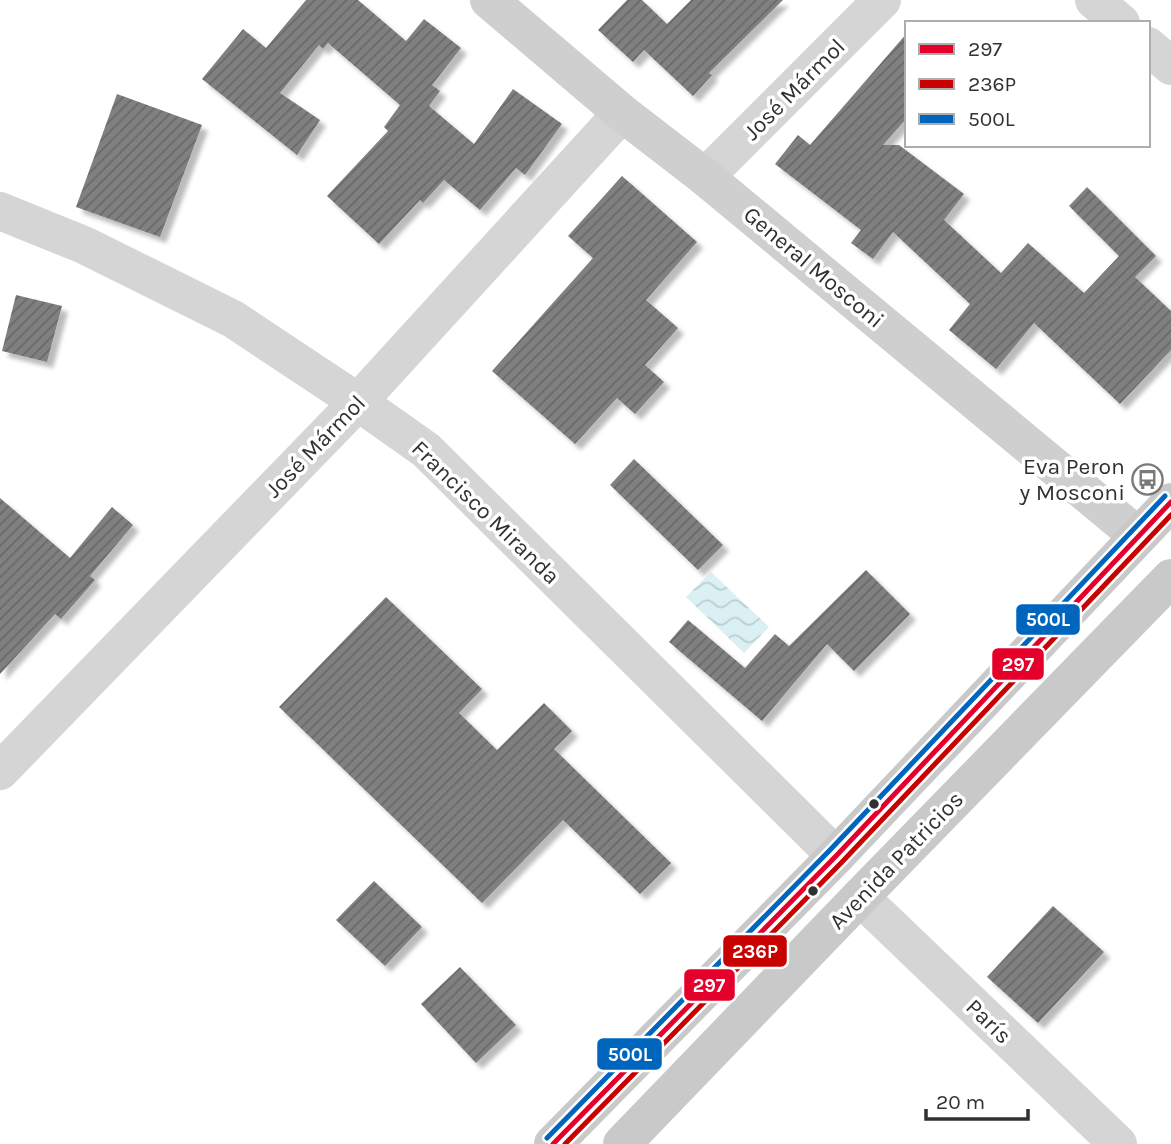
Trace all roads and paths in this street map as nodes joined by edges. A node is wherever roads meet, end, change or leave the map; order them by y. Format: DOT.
graph roads {
  1 [pos="489,0"];
  2 [pos="882,0"];
  3 [pos="1094,0"];
  4 [pos="1119,21"];
  5 [pos="1150,48"];
  6 [pos="1171,66"];
  7 [pos="622,113"];
  8 [pos="705,177"];
  9 [pos="0,211"];
  10 [pos="358,402"];
  11 [pos="1171,502"];
  12 [pos="1138,536"];
  13 [pos="1171,578"];
  14 [pos="0,771"];
  15 [pos="836,856"];
  16 [pos="860,897"];
  17 [pos="553,1144"];
  18 [pos="622,1144"];
  19 [pos="1118,1144"];
  1 -- 7 [label="street, General Mosconi"];
  2 -- 8 [label="street, José Mármol"];
  3 -- 4 [label="street"];
  5 -- 6 [label="street"];
  7 -- 8 [label="street, General Mosconi"];
  7 -- 10 [label="street, José Mármol"];
  8 -- 12 [label="street, General Mosconi"];
  9 -- 10 [label="street, Francisco Miranda"];
  10 -- 14 [label="street, José Mármol"];
  10 -- 15 [label="street, Francisco Miranda"];
  11 -- 12 [label="main road, Avenida Patricios"];
  12 -- 15 [label="main road, Avenida Patricios"];
  13 -- 16 [label="main road, Avenida Patricios"];
  15 -- 17 [label="main road, Avenida Patricios"];
  16 -- 18 [label="main road, Avenida Patricios"];
  16 -- 19 [label="street, París"];
}
